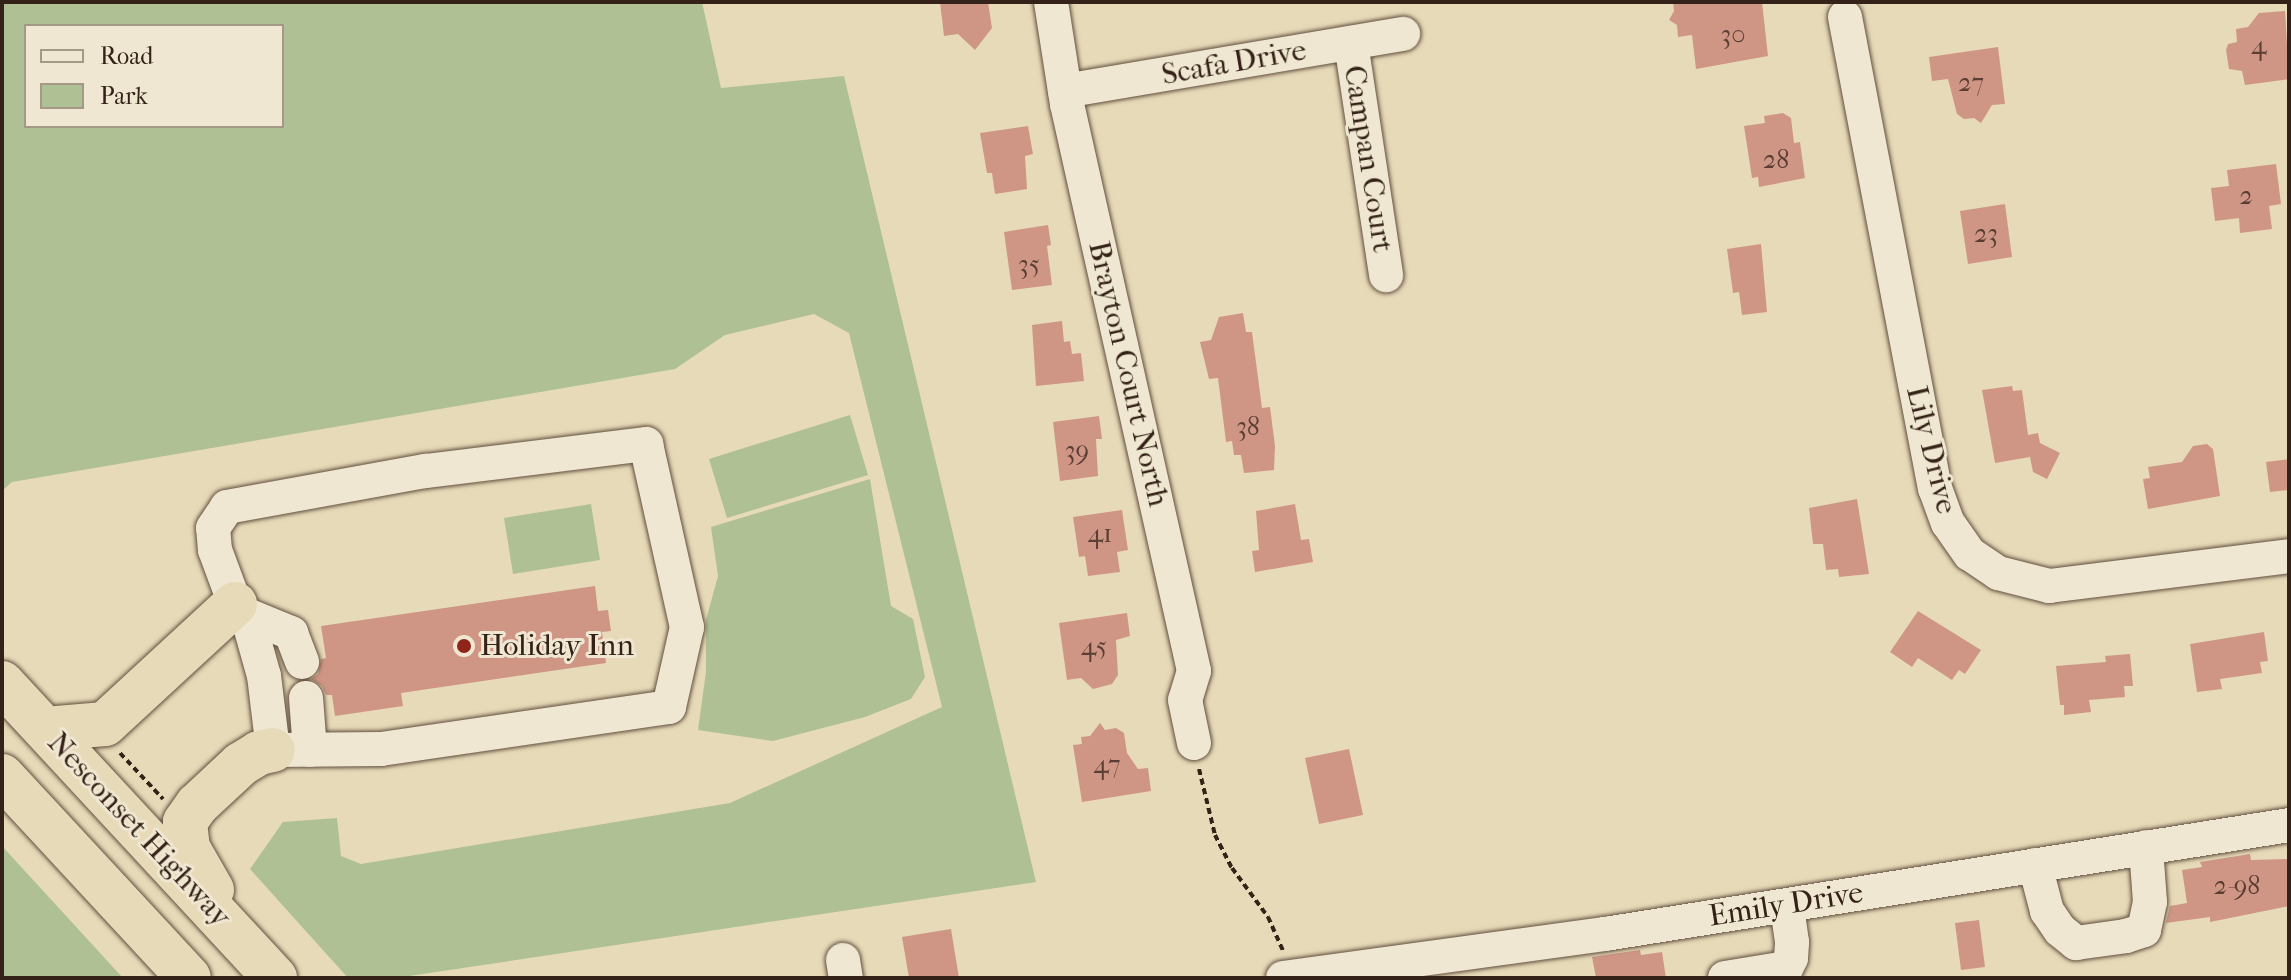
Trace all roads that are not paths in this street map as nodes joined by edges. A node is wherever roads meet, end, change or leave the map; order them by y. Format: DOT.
graph roads {
  1 [pos="1051,2"];
  2 [pos="1845,17"];
  3 [pos="1403,34"];
  4 [pos="1351,43"];
  5 [pos="1065,91"];
  6 [pos="1386,275"];
  7 [pos="2289,556"];
  8 [pos="241,609"];
  9 [pos="302,662"];
  10 [pos="2,683"];
  11 [pos="306,698"];
  12 [pos="45,729"];
  13 [pos="1194,743"];
  14 [pos="292,750"];
  15 [pos="2,776"];
  16 [pos="2289,825"];
  17 [pos="2146,847"];
  18 [pos="2035,865"];
  19 [pos="1787,905"];
  20 [pos="243,944"];
  21 [pos="1442,967"];
  22 [pos="1290,977"];
  23 [pos="189,978"];
  24 [pos="275,978"];
  25 [pos="1283,978"];
  26 [pos="1725,978"];
  1 -- 5 [label="street, Brayton Court North"];
  2 -- 7 [label="street, Lily Drive"];
  3 -- 4 [label="street, Scafa Drive"];
  4 -- 5 [label="street, Scafa Drive"];
  4 -- 6 [label="street, Campan Court"];
  5 -- 13 [label="street, Brayton Court North"];
  8 -- 9 [label="street"];
  8 -- 12 [label="highway"];
  8 -- 14 [label="street"];
  8 -- 14 [label="street"];
  10 -- 12 [label="highway, Nesconset Highway"];
  11 -- 14 [label="street"];
  12 -- 20 [label="highway, Nesconset Highway"];
  14 -- 20 [label="highway"];
  15 -- 23 [label="highway"];
  16 -- 17 [label="street, Emily Drive"];
  17 -- 18 [label="street, Emily Drive"];
  17 -- 18 [label="street"];
  18 -- 19 [label="street, Emily Drive"];
  19 -- 21 [label="street, Emily Drive"];
  19 -- 26 [label="street"];
  20 -- 24 [label="highway, Nesconset Highway"];
  21 -- 22 [label="street, Emily Drive"];
  22 -- 25 [label="street, Emily Drive"];
}
